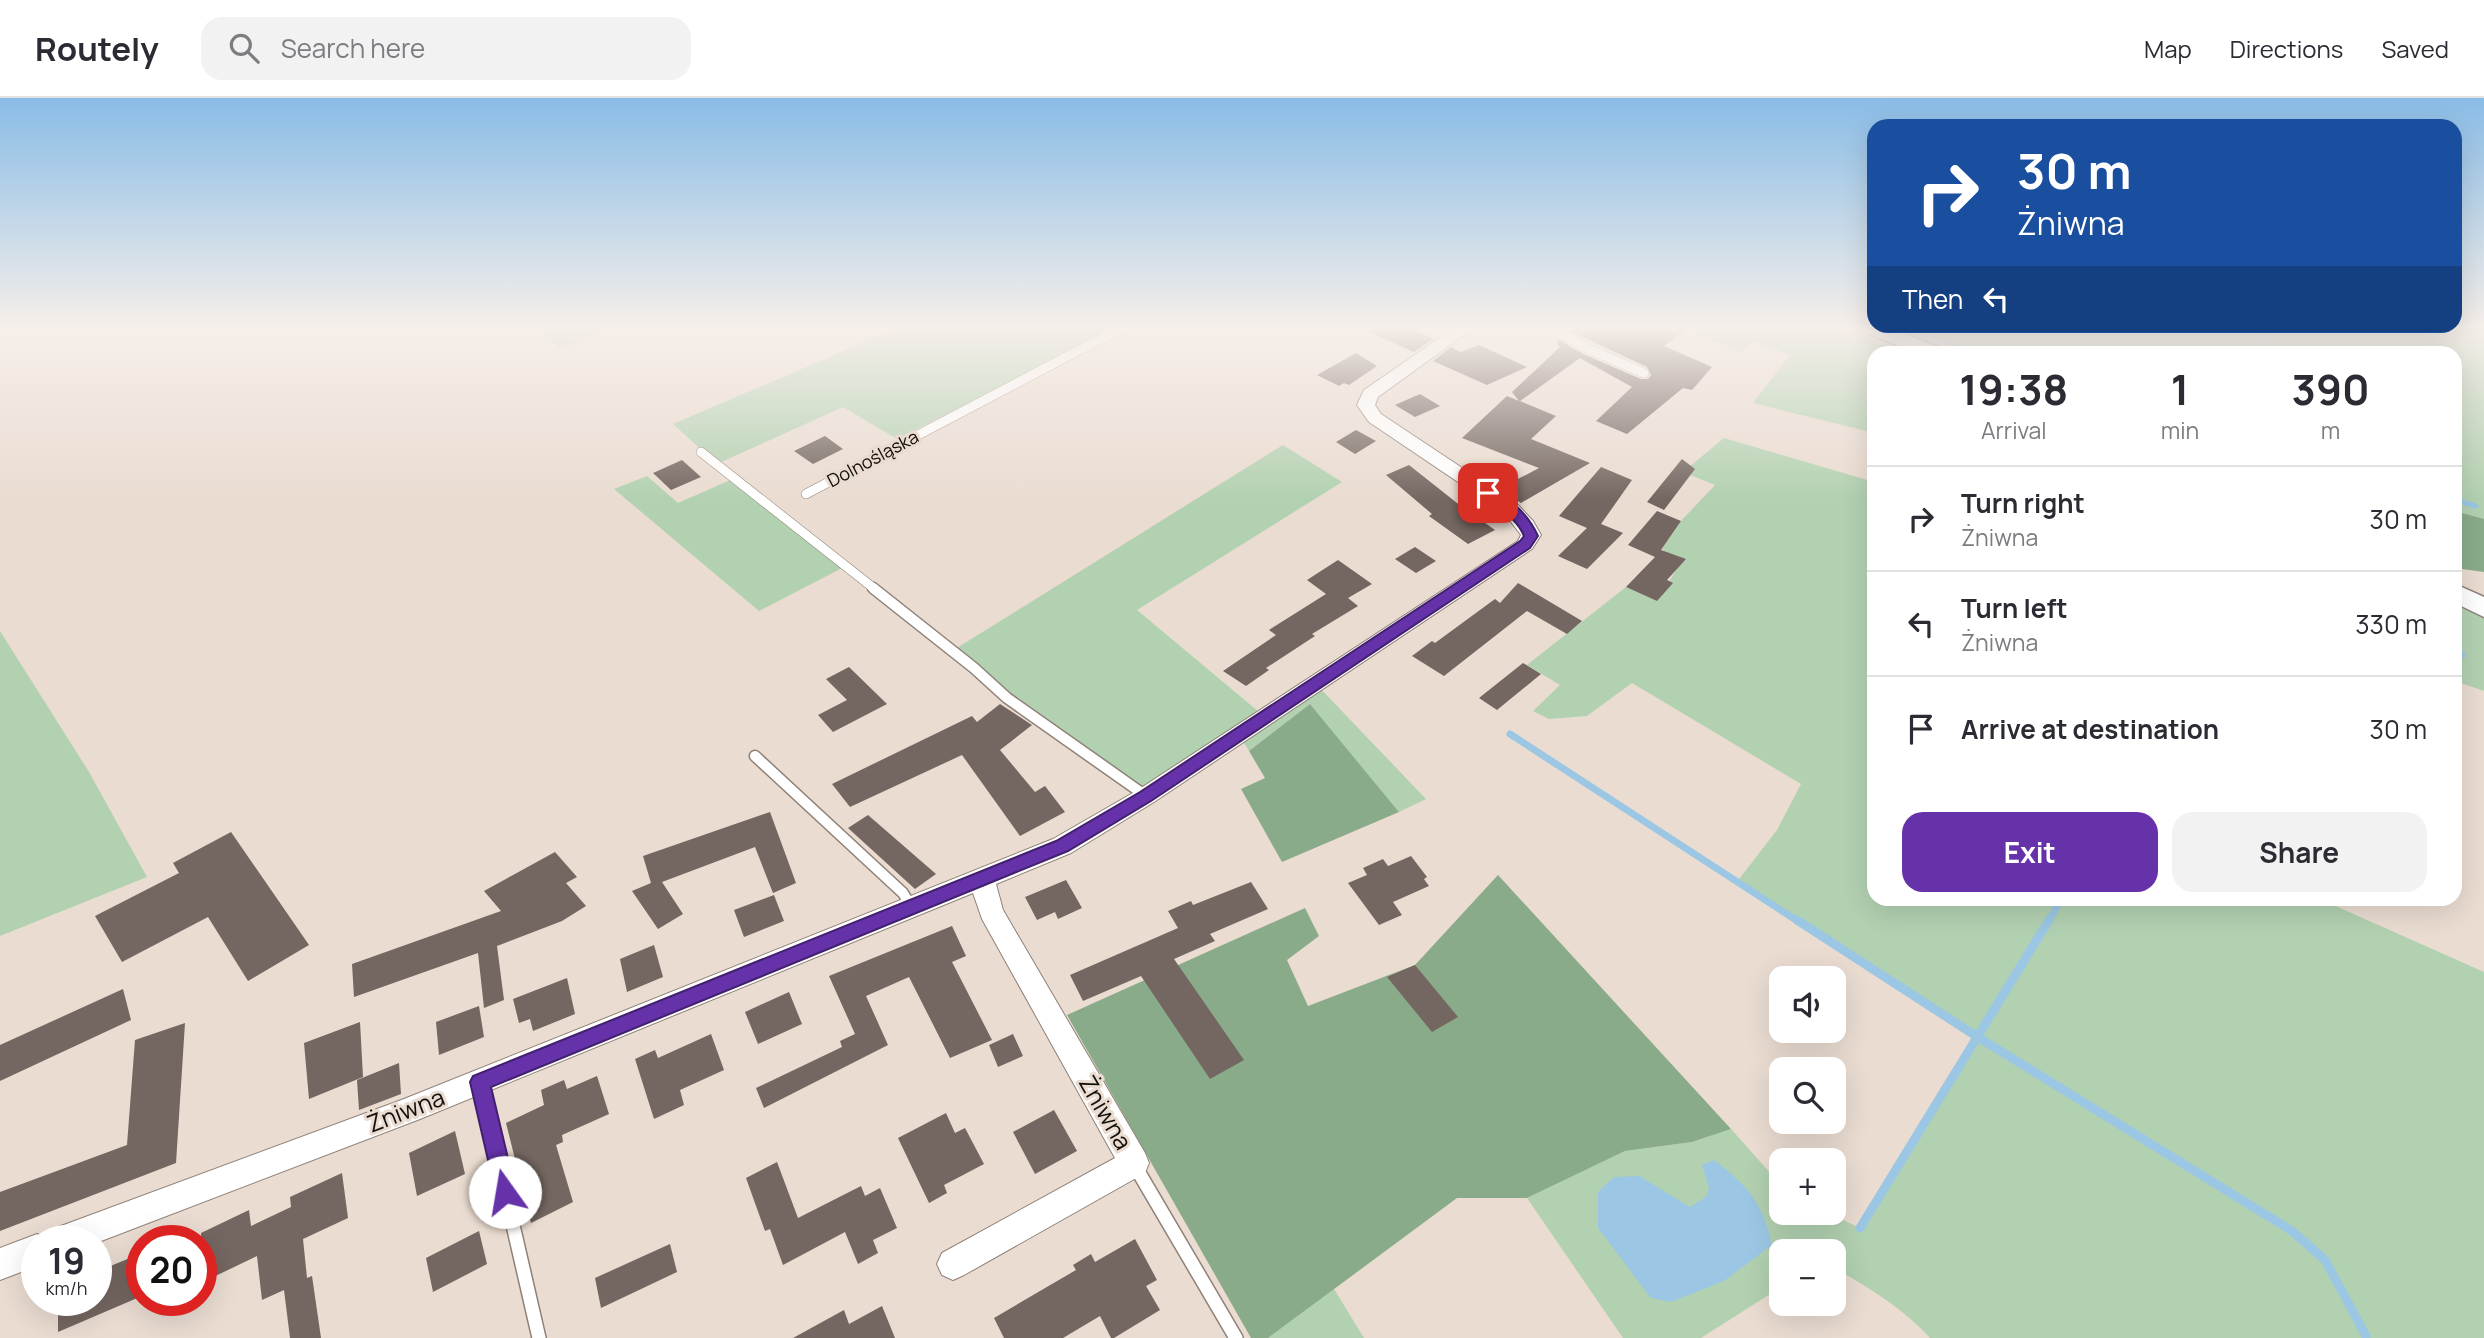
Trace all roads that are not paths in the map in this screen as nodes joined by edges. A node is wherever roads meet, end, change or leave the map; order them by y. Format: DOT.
graph roads {
  1 [pos="1015,384"];
  2 [pos="1385,384"];
  3 [pos="701,452"];
  4 [pos="806,494"];
  5 [pos="755,755"];
  6 [pos="1146,796"];
  7 [pos="982,879"];
  8 [pos="912,908"];
  9 [pos="480,1082"];
  10 [pos="1134,1163"];
  11 [pos="103,1225"];
  12 [pos="21,1256"];
  13 [pos="0,1264"];
  14 [pos="953,1264"];
  15 [pos="540,1338"];
  16 [pos="1236,1338"];
  1 -- 4 [label="lane, Dolnośląska"];
  2 -- 6 [label="street, Żniwna"];
  3 -- 6 [label="lane"];
  5 -- 8 [label="lane"];
  6 -- 7 [label="street, Żniwna"];
  7 -- 8 [label="street, Żniwna"];
  7 -- 10 [label="street, Żniwna"];
  8 -- 9 [label="street, Żniwna"];
  9 -- 11 [label="street, Żniwna"];
  9 -- 15 [label="lane"];
  10 -- 14 [label="street, Żniwna"];
  10 -- 16 [label="lane"];
  12 -- 13 [label="street"];
}
